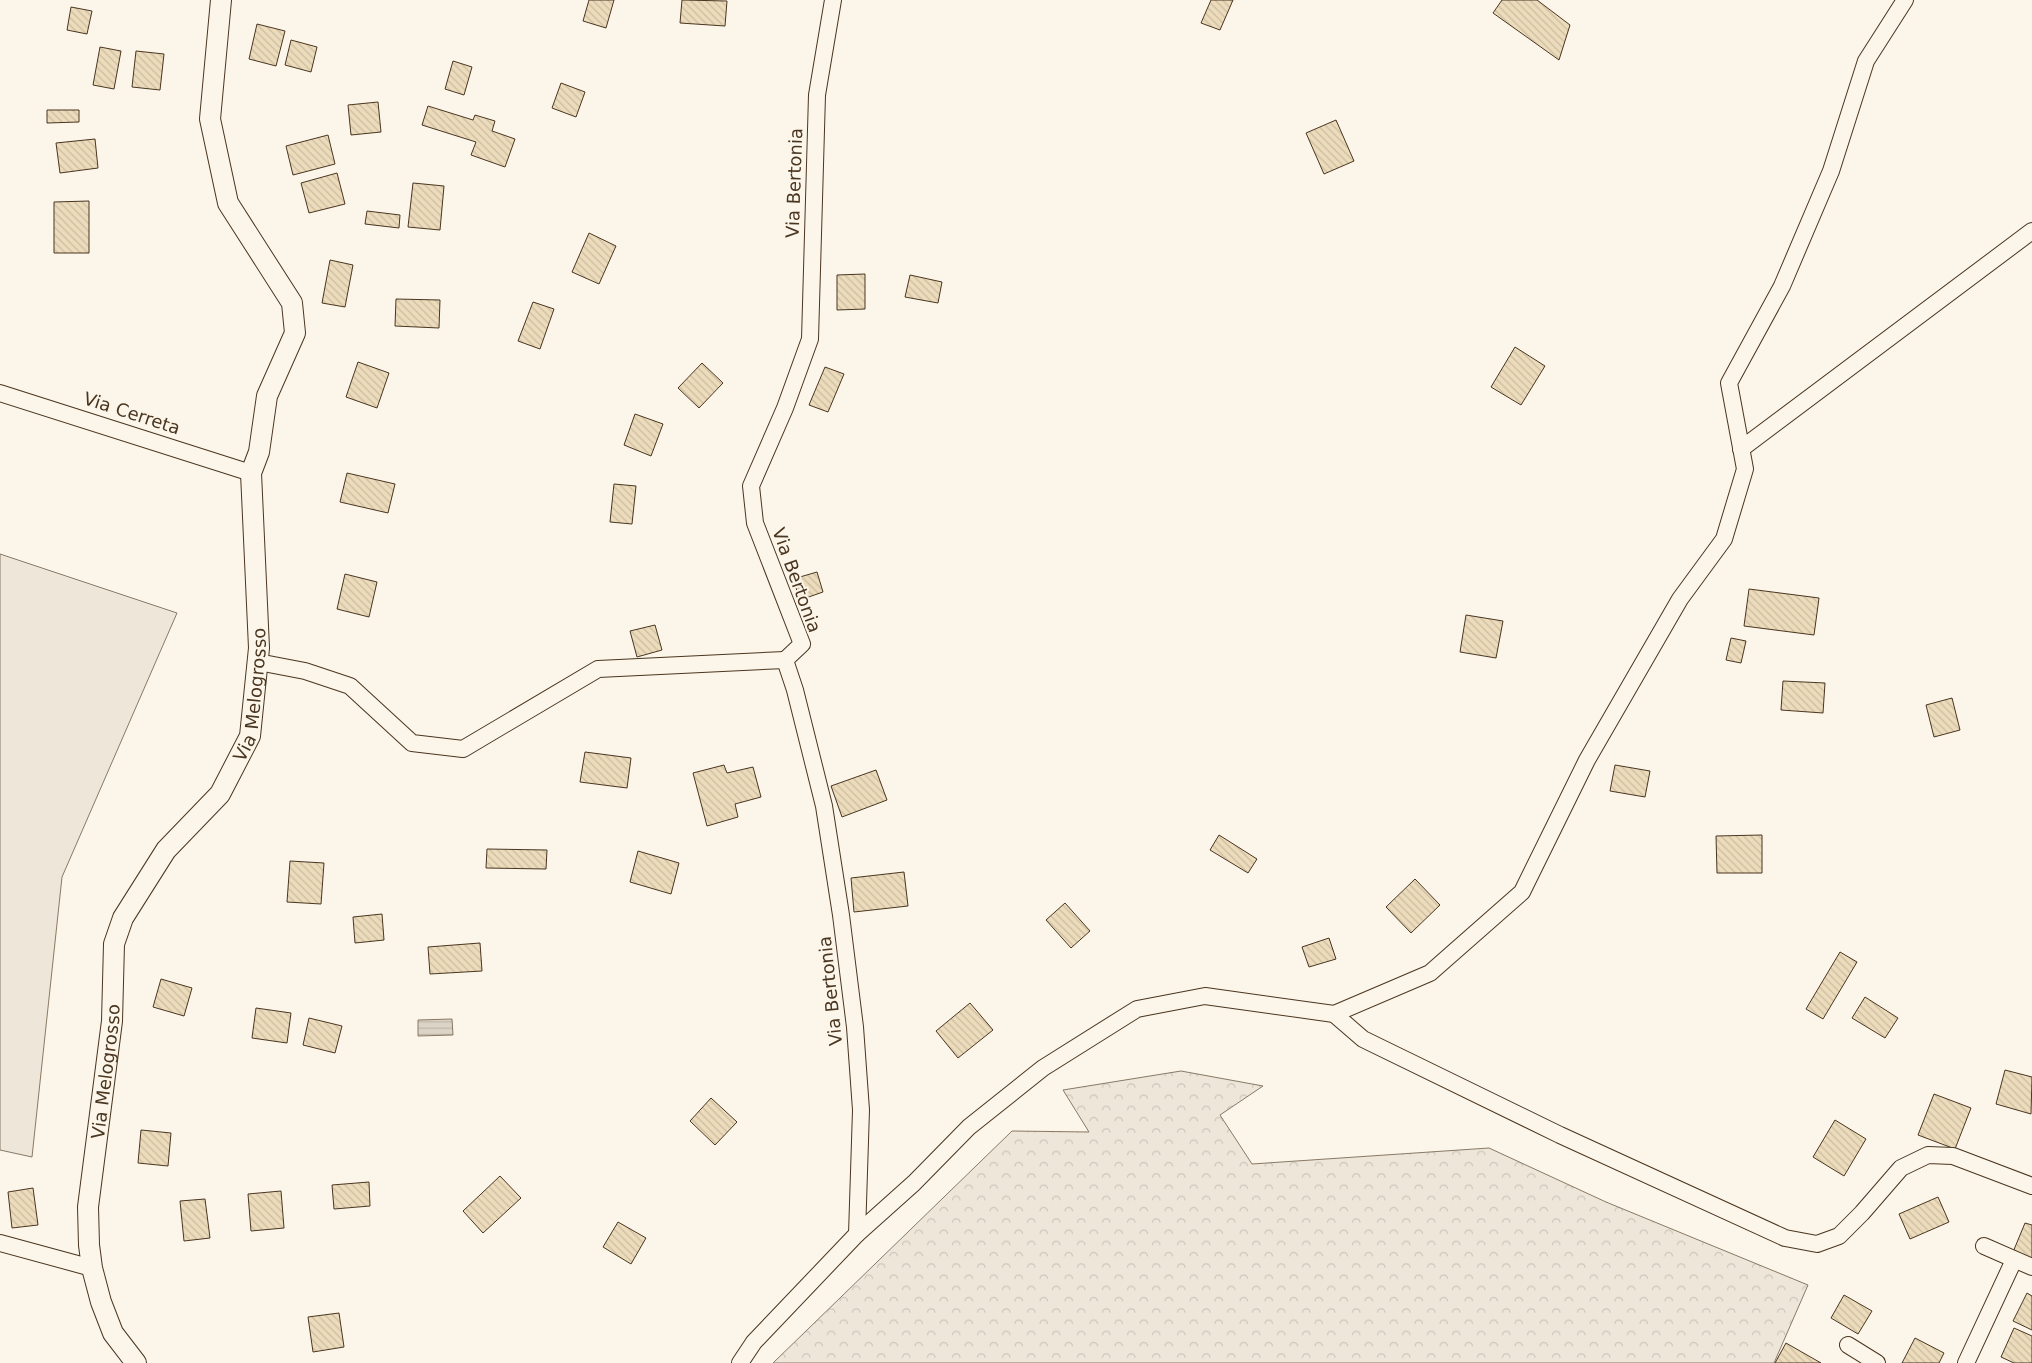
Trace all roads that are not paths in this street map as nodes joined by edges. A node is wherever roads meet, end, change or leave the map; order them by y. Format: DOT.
graph roads {
  1 [pos="221,0"];
  2 [pos="833,0"];
  3 [pos="1905,0"];
  4 [pos="2032,231"];
  5 [pos="0,392"];
  6 [pos="1741,449"];
  7 [pos="251,473"];
  8 [pos="785,660"];
  9 [pos="258,662"];
  10 [pos="1334,1014"];
  11 [pos="2032,1186"];
  12 [pos="857,1234"];
  13 [pos="0,1244"];
  14 [pos="1984,1246"];
  15 [pos="2014,1260"];
  16 [pos="2032,1267"];
  17 [pos="92,1268"];
  18 [pos="1848,1344"];
  19 [pos="136,1363"];
  20 [pos="740,1363"];
  21 [pos="1877,1363"];
  22 [pos="1966,1363"];
  1 -- 7 [label="street, Via Melogrosso"];
  2 -- 8 [label="street, Via Bertonia"];
  3 -- 6 [label="street"];
  4 -- 6 [label="street"];
  5 -- 7 [label="street, Via Cerreta"];
  6 -- 10 [label="street"];
  7 -- 9 [label="street, Via Melogrosso"];
  8 -- 9 [label="street"];
  8 -- 12 [label="street, Via Bertonia"];
  9 -- 17 [label="street, Via Melogrosso"];
  10 -- 11 [label="street"];
  10 -- 12 [label="street"];
  12 -- 20 [label="street"];
  13 -- 17 [label="street"];
  14 -- 15 [label="street"];
  15 -- 16 [label="street"];
  15 -- 22 [label="street"];
  17 -- 19 [label="street, Via Melogrosso"];
  18 -- 21 [label="street"];
}
